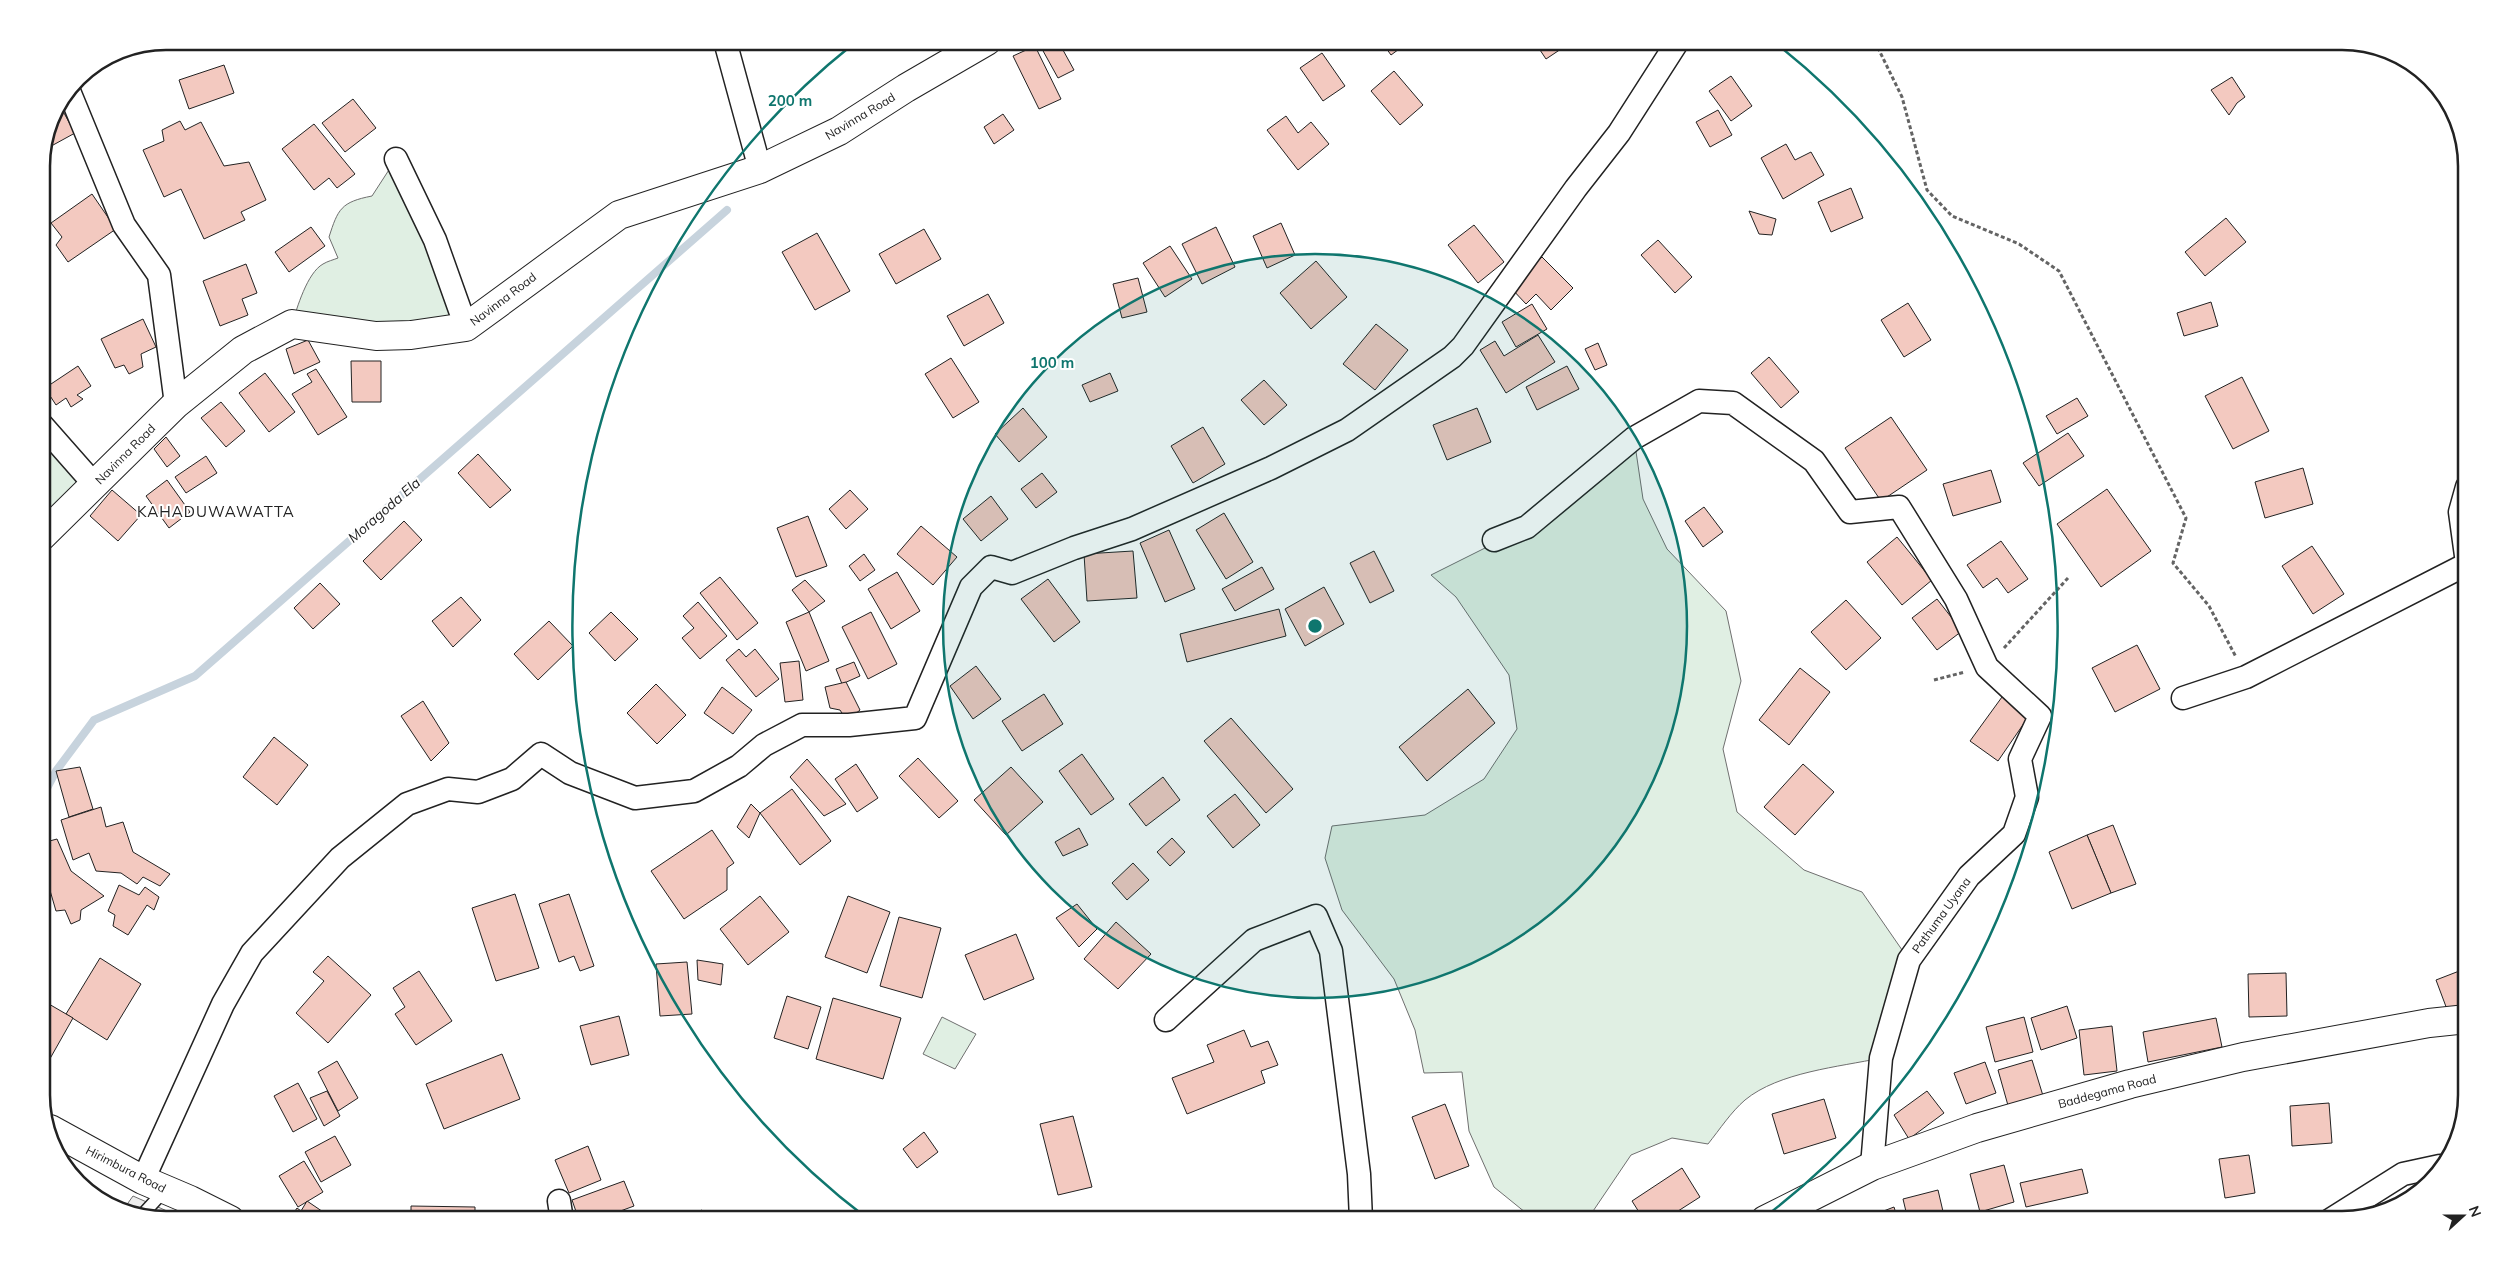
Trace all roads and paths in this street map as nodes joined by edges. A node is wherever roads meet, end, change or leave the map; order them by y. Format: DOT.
graph roads {
  1 [pos="727,50"];
  2 [pos="971,50"];
  3 [pos="1672,50"];
  4 [pos="1879,50"];
  5 [pos="72,99"];
  6 [pos="396,159"];
  7 [pos="760,168"];
  8 [pos="466,327"];
  9 [pos="176,404"];
  10 [pos="50,434"];
  11 [pos="94,484"];
  12 [pos="50,528"];
  13 [pos="1494,540"];
  14 [pos="2458,568"];
  15 [pos="2068,578"];
  16 [pos="1987,667"];
  17 [pos="2246,677"];
  18 [pos="1934,680"];
  19 [pos="2183,698"];
  20 [pos="1166,1020"];
  21 [pos="2458,1020"];
  22 [pos="56,1132"];
  23 [pos="1872,1166"];
  24 [pos="2431,1168"];
  25 [pos="154,1185"];
  26 [pos="145,1209"];
  27 [pos="210,1211"];
  28 [pos="1361,1211"];
  29 [pos="1783,1211"];
  30 [pos="2345,1211"];
  1 -- 7 [label="street"];
  2 -- 7 [label="street, Navinna Road"];
  3 -- 25 [label="street"];
  4 -- 17 [label="path"];
  5 -- 9 [label="street"];
  6 -- 8 [label="street"];
  7 -- 8 [label="street, Navinna Road"];
  8 -- 9 [label="street, Navinna Road"];
  9 -- 11 [label="street, Navinna Road"];
  10 -- 11 [label="street"];
  11 -- 12 [label="street, Navinna Road"];
  13 -- 16 [label="street"];
  14 -- 17 [label="street"];
  15 -- 16 [label="path"];
  16 -- 18 [label="path"];
  16 -- 23 [label="street, Pathuma Uyana"];
  17 -- 19 [label="street"];
  20 -- 28 [label="street"];
  21 -- 23 [label="street, Baddegama Road"];
  22 -- 25 [label="street, Hirimbura Road"];
  23 -- 29 [label="street, Baddegama Road"];
  24 -- 30 [label="street"];
  25 -- 26 [label="lane"];
  25 -- 27 [label="street, Hirimbura Road"];
}
